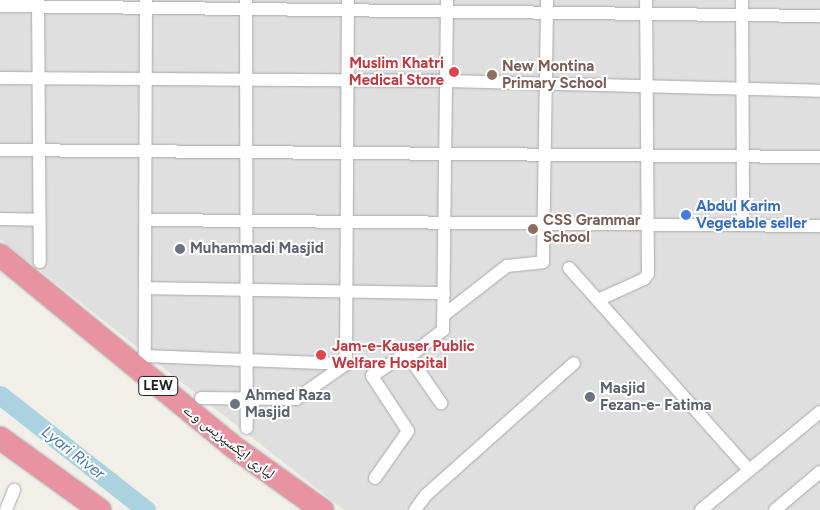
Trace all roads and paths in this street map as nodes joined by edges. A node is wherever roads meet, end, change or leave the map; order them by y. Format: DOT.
graph roads {
  1 [pos="742,0"];
  2 [pos="38,3"];
  3 [pos="146,4"];
  4 [pos="246,4"];
  5 [pos="348,5"];
  6 [pos="447,5"];
  7 [pos="0,6"];
  8 [pos="547,6"];
  9 [pos="646,6"];
  10 [pos="741,14"];
  11 [pos="820,16"];
  12 [pos="0,78"];
  13 [pos="39,78"];
  14 [pos="146,79"];
  15 [pos="246,80"];
  16 [pos="347,81"];
  17 [pos="446,81"];
  18 [pos="548,85"];
  19 [pos="646,87"];
  20 [pos="742,89"];
  21 [pos="820,90"];
  22 [pos="0,150"];
  23 [pos="38,150"];
  24 [pos="146,150"];
  25 [pos="246,151"];
  26 [pos="347,151"];
  27 [pos="446,152"];
  28 [pos="546,154"];
  29 [pos="647,155"];
  30 [pos="742,157"];
  31 [pos="820,157"];
  32 [pos="0,219"];
  33 [pos="39,220"];
  34 [pos="146,220"];
  35 [pos="246,221"];
  36 [pos="346,222"];
  37 [pos="445,222"];
  38 [pos="545,223"];
  39 [pos="649,224"];
  40 [pos="743,224"];
  41 [pos="820,226"];
  42 [pos="0,255"];
  43 [pos="40,262"];
  44 [pos="569,268"];
  45 [pos="146,288"];
  46 [pos="247,290"];
  47 [pos="346,291"];
  48 [pos="444,293"];
  49 [pos="598,300"];
  50 [pos="444,315"];
  51 [pos="408,354"];
  52 [pos="247,358"];
  53 [pos="574,363"];
  54 [pos="346,364"];
  55 [pos="247,397"];
  56 [pos="201,398"];
  57 [pos="441,403"];
  58 [pos="820,412"];
  59 [pos="247,428"];
  60 [pos="0,438"];
  61 [pos="749,470"];
  62 [pos="820,472"];
  63 [pos="375,478"];
  64 [pos="14,490"];
  65 [pos="6,510"];
  66 [pos="100,510"];
  67 [pos="322,510"];
  68 [pos="415,510"];
  69 [pos="700,510"];
  70 [pos="775,510"];
  1 -- 10 [label="street"];
  2 -- 3 [label="street"];
  2 -- 7 [label="street"];
  2 -- 13 [label="street"];
  3 -- 4 [label="street"];
  3 -- 14 [label="street"];
  4 -- 5 [label="street"];
  4 -- 15 [label="street"];
  5 -- 6 [label="street"];
  5 -- 16 [label="street"];
  6 -- 8 [label="street"];
  6 -- 17 [label="street"];
  8 -- 9 [label="street"];
  8 -- 18 [label="street"];
  9 -- 10 [label="street"];
  9 -- 19 [label="street"];
  10 -- 11 [label="street"];
  10 -- 20 [label="street"];
  12 -- 13 [label="street"];
  13 -- 14 [label="street"];
  13 -- 23 [label="street"];
  14 -- 15 [label="street"];
  14 -- 24 [label="street"];
  15 -- 16 [label="street"];
  15 -- 25 [label="street"];
  16 -- 17 [label="street"];
  16 -- 26 [label="street"];
  17 -- 18 [label="street"];
  17 -- 27 [label="street"];
  18 -- 19 [label="street"];
  18 -- 28 [label="street"];
  19 -- 20 [label="street"];
  19 -- 29 [label="street"];
  20 -- 21 [label="street"];
  20 -- 30 [label="street"];
  22 -- 23 [label="street"];
  23 -- 24 [label="street"];
  23 -- 33 [label="street"];
  24 -- 25 [label="street"];
  24 -- 34 [label="street"];
  25 -- 26 [label="street"];
  25 -- 35 [label="street"];
  26 -- 27 [label="street"];
  26 -- 36 [label="street"];
  27 -- 28 [label="street"];
  27 -- 37 [label="street"];
  28 -- 29 [label="street"];
  28 -- 38 [label="street"];
  29 -- 30 [label="street"];
  29 -- 39 [label="street"];
  30 -- 31 [label="street"];
  30 -- 40 [label="street"];
  32 -- 33 [label="street"];
  33 -- 43 [label="street"];
  34 -- 35 [label="street"];
  34 -- 45 [label="street"];
  35 -- 36 [label="street"];
  35 -- 46 [label="street"];
  36 -- 37 [label="street"];
  36 -- 47 [label="street"];
  37 -- 38 [label="street"];
  37 -- 48 [label="street"];
  38 -- 39 [label="street"];
  38 -- 50 [label="street"];
  39 -- 40 [label="street"];
  39 -- 49 [label="street"];
  40 -- 41 [label="street"];
  42 -- 67 [label="highway, لیاری ایکسپریس وے / LEW"];
  44 -- 49 [label="street"];
  45 -- 46 [label="street"];
  45 -- 52 [label="street"];
  46 -- 47 [label="street"];
  46 -- 52 [label="street"];
  47 -- 48 [label="street"];
  47 -- 54 [label="street"];
  48 -- 50 [label="street"];
  49 -- 61 [label="street"];
  50 -- 51 [label="street"];
  51 -- 57 [label="street"];
  51 -- 63 [label="street"];
  52 -- 54 [label="street"];
  52 -- 55 [label="street"];
  53 -- 68 [label="street"];
  54 -- 55 [label="street"];
  55 -- 56 [label="street"];
  55 -- 59 [label="street"];
  58 -- 61 [label="street"];
  60 -- 66 [label="highway"];
  61 -- 69 [label="street"];
  62 -- 70 [label="street"];
  64 -- 65 [label="street"];
}
